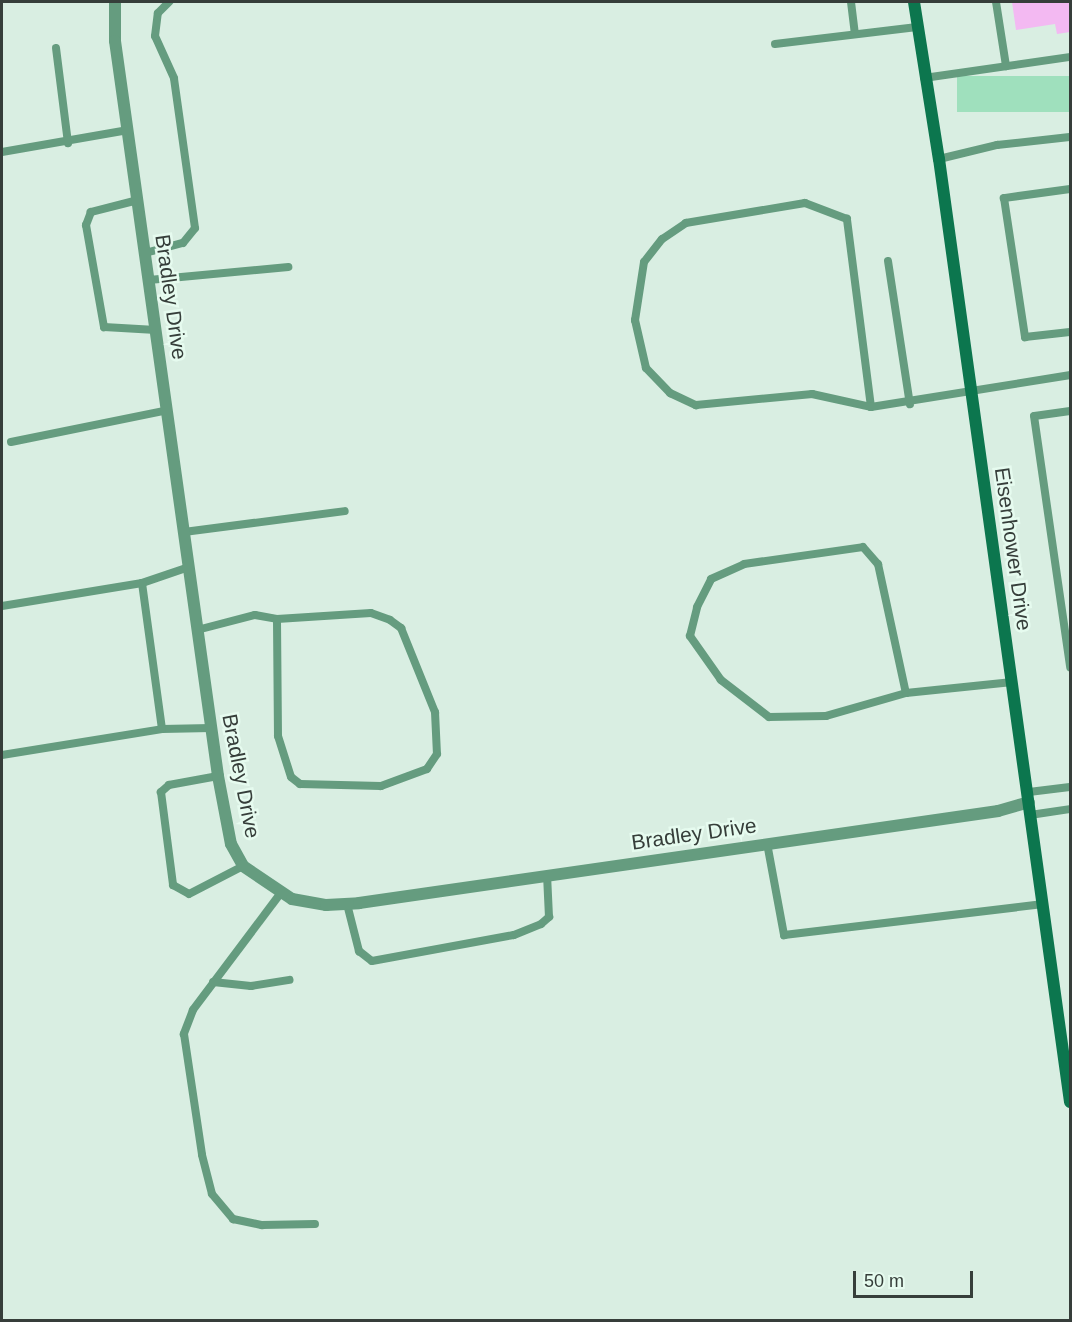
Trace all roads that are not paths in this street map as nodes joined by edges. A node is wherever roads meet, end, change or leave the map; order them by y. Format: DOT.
graph roads {
  1 [pos="115,2"];
  2 [pos="169,2"];
  3 [pos="851,2"];
  4 [pos="914,2"];
  5 [pos="996,2"];
  6 [pos="917,27"];
  7 [pos="855,34"];
  8 [pos="775,44"];
  9 [pos="56,48"];
  10 [pos="1071,57"];
  11 [pos="1006,66"];
  12 [pos="924,78"];
  13 [pos="128,130"];
  14 [pos="1071,137"];
  15 [pos="68,143"];
  16 [pos="2,152"];
  17 [pos="939,159"];
  18 [pos="1071,189"];
  19 [pos="138,200"];
  20 [pos="145,253"];
  21 [pos="888,261"];
  22 [pos="288,267"];
  23 [pos="149,280"];
  24 [pos="156,330"];
  25 [pos="1071,332"];
  26 [pos="1071,375"];
  27 [pos="971,389"];
  28 [pos="910,404"];
  29 [pos="871,407"];
  30 [pos="168,410"];
  31 [pos="1071,411"];
  32 [pos="11,442"];
  33 [pos="345,511"];
  34 [pos="184,532"];
  35 [pos="189,567"];
  36 [pos="142,583"];
  37 [pos="2,606"];
  38 [pos="277,619"];
  39 [pos="197,630"];
  40 [pos="1071,668"];
  41 [pos="1012,682"];
  42 [pos="906,693"];
  43 [pos="211,728"];
  44 [pos="162,729"];
  45 [pos="2,755"];
  46 [pos="218,776"];
  47 [pos="1071,787"];
  48 [pos="1030,803"];
  49 [pos="1071,809"];
  50 [pos="767,843"];
  51 [pos="243,866"];
  52 [pos="547,875"];
  53 [pos="280,894"];
  54 [pos="347,904"];
  55 [pos="1043,904"];
  56 [pos="290,980"];
  57 [pos="213,982"];
  58 [pos="1071,1102"];
  59 [pos="315,1224"];
  1 -- 13 [label="street, Bradley Drive"];
  2 -- 20 [label="lane"];
  3 -- 7 [label="lane"];
  4 -- 6 [label="street, Eisenhower Drive"];
  5 -- 11 [label="lane"];
  6 -- 7 [label="lane"];
  6 -- 12 [label="street, Eisenhower Drive"];
  7 -- 8 [label="lane"];
  9 -- 15 [label="lane"];
  10 -- 11 [label="lane"];
  11 -- 12 [label="lane"];
  12 -- 17 [label="street, Eisenhower Drive"];
  13 -- 15 [label="lane"];
  13 -- 19 [label="street, Bradley Drive"];
  14 -- 17 [label="lane"];
  15 -- 16 [label="lane"];
  17 -- 27 [label="street, Eisenhower Drive"];
  18 -- 25 [label="lane"];
  19 -- 20 [label="street, Bradley Drive"];
  19 -- 24 [label="lane"];
  20 -- 23 [label="street, Bradley Drive"];
  21 -- 28 [label="lane"];
  22 -- 23 [label="lane"];
  23 -- 24 [label="street, Bradley Drive"];
  24 -- 30 [label="street, Bradley Drive"];
  26 -- 27 [label="lane"];
  27 -- 28 [label="lane"];
  27 -- 41 [label="street, Eisenhower Drive"];
  28 -- 29 [label="lane"];
  29 -- 29 [label="lane"];
  30 -- 32 [label="lane"];
  30 -- 34 [label="street, Bradley Drive"];
  31 -- 40 [label="lane"];
  33 -- 34 [label="lane"];
  34 -- 35 [label="street, Bradley Drive"];
  35 -- 36 [label="lane"];
  35 -- 39 [label="street, Bradley Drive"];
  36 -- 37 [label="lane"];
  36 -- 44 [label="lane"];
  38 -- 38 [label="lane"];
  38 -- 39 [label="lane"];
  39 -- 43 [label="street, Bradley Drive"];
  41 -- 42 [label="lane"];
  41 -- 48 [label="street, Eisenhower Drive"];
  42 -- 42 [label="lane"];
  43 -- 44 [label="lane"];
  43 -- 46 [label="street, Bradley Drive"];
  44 -- 45 [label="lane"];
  46 -- 51 [label="street, Bradley Drive"];
  46 -- 51 [label="lane"];
  47 -- 48 [label="lane"];
  48 -- 49 [label="lane"];
  48 -- 50 [label="street, Bradley Drive"];
  48 -- 55 [label="street, Eisenhower Drive"];
  50 -- 52 [label="street, Bradley Drive"];
  50 -- 55 [label="lane"];
  51 -- 53 [label="street, Bradley Drive"];
  52 -- 54 [label="street, Bradley Drive"];
  52 -- 54 [label="lane"];
  53 -- 54 [label="street, Bradley Drive"];
  53 -- 57 [label="lane"];
  55 -- 58 [label="street, Eisenhower Drive"];
  56 -- 57 [label="lane"];
  57 -- 59 [label="lane"];
}
